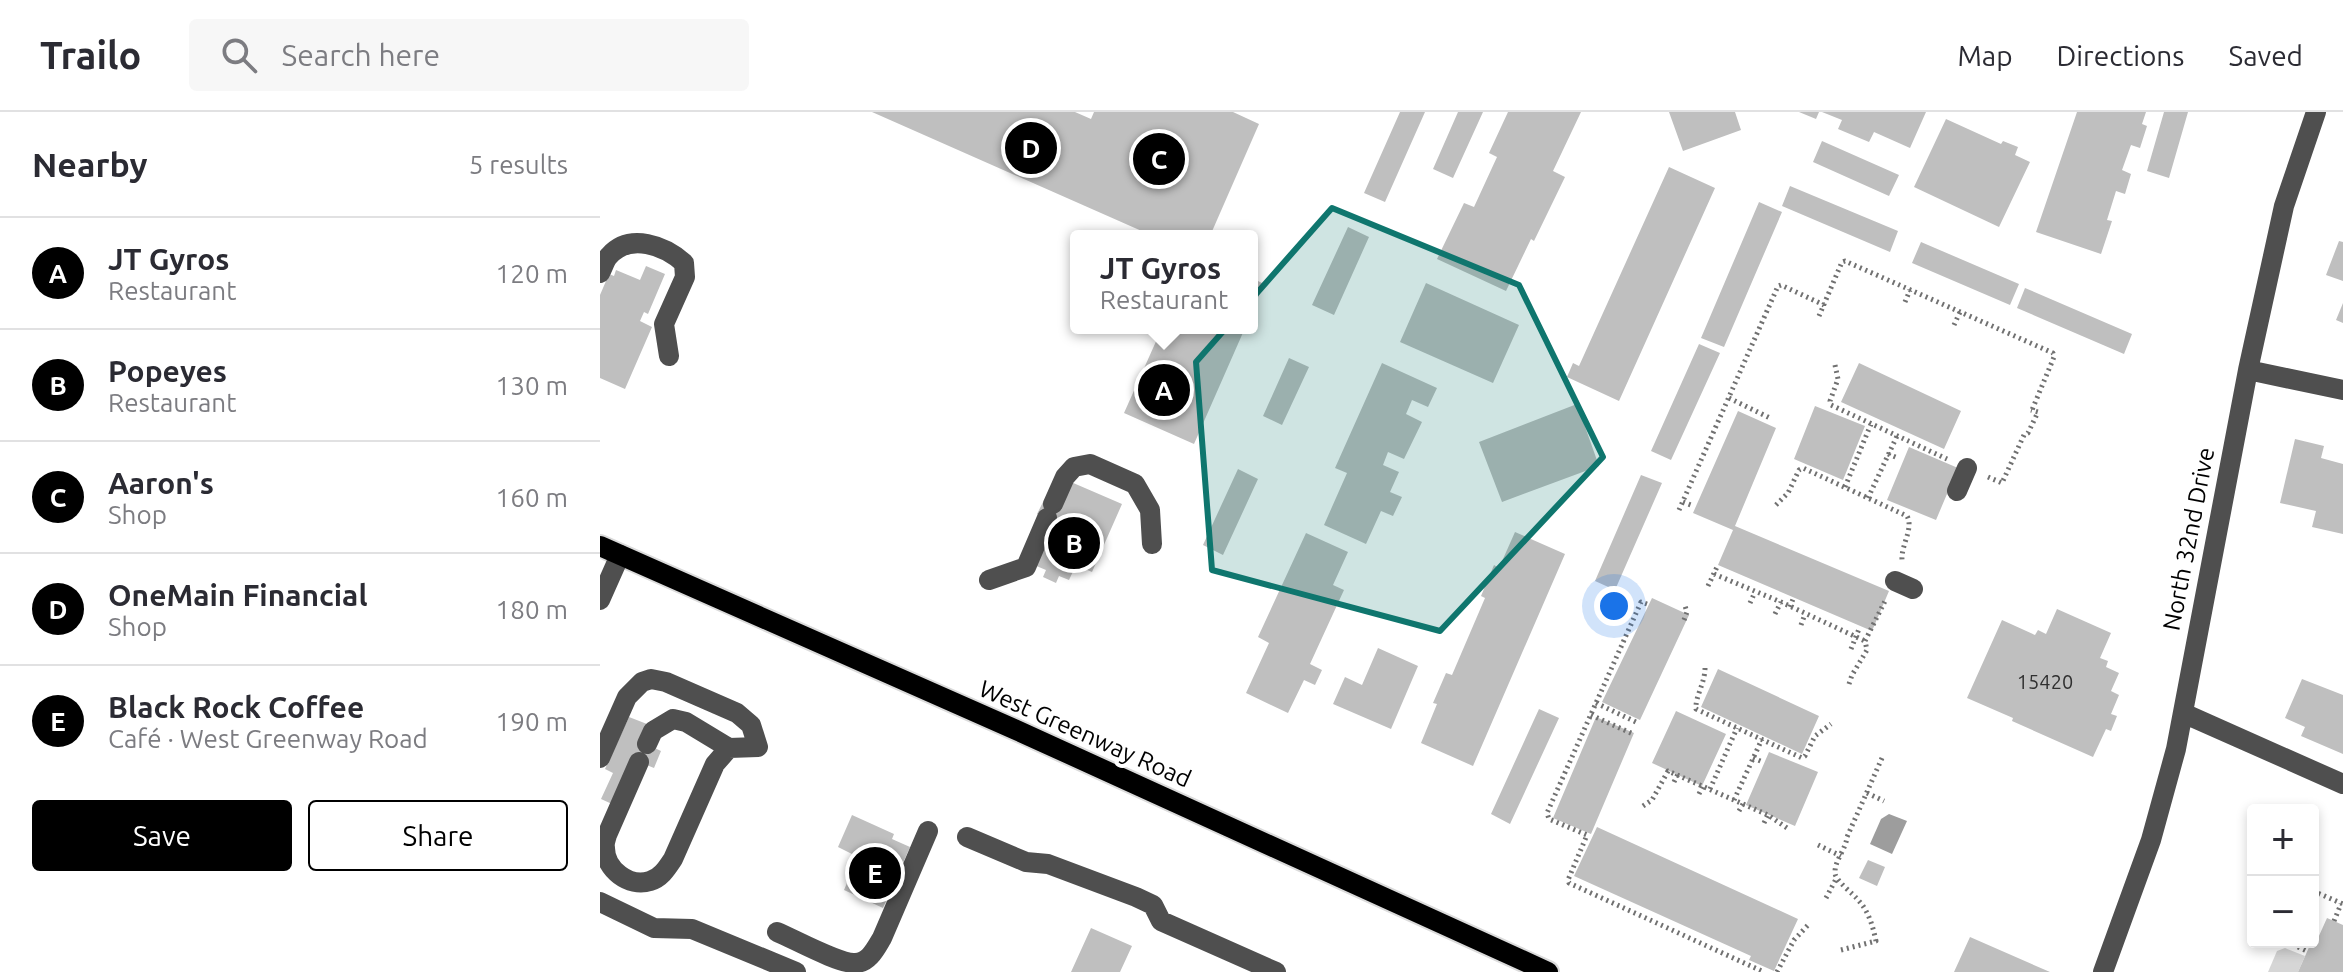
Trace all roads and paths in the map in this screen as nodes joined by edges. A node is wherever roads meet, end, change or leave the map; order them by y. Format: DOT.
graph roads {
  1 [pos="2316,112"];
  2 [pos="600,273"];
  3 [pos="1910,290"];
  4 [pos="1774,296"];
  5 [pos="1781,299"];
  6 [pos="1905,302"];
  7 [pos="1824,305"];
  8 [pos="1960,312"];
  9 [pos="1819,316"];
  10 [pos="1763,321"];
  11 [pos="1770,324"];
  12 [pos="1954,325"];
  13 [pos="669,356"];
  14 [pos="1746,361"];
  15 [pos="1753,364"];
  16 [pos="1835,365"];
  17 [pos="2248,370"];
  18 [pos="1734,386"];
  19 [pos="1741,389"];
  20 [pos="2343,390"];
  21 [pos="1729,398"];
  22 [pos="1723,410"];
  23 [pos="1731,413"];
  24 [pos="1772,419"];
  25 [pos="1871,424"];
  26 [pos="1897,436"];
  27 [pos="1888,454"];
  28 [pos="1898,458"];
  29 [pos="1968,468"];
  30 [pos="1811,472"];
  31 [pos="1694,477"];
  32 [pos="1808,479"];
  33 [pos="1702,480"];
  34 [pos="1845,487"];
  35 [pos="1957,491"];
  36 [pos="1868,498"];
  37 [pos="1683,502"];
  38 [pos="1691,505"];
  39 [pos="1776,505"];
  40 [pos="1679,510"];
  41 [pos="1900,512"];
  42 [pos="1897,519"];
  43 [pos="1152,544"];
  44 [pos="600,546"];
  45 [pos="620,555"];
  46 [pos="1902,561"];
  47 [pos="1717,567"];
  48 [pos="1714,574"];
  49 [pos="1743,578"];
  50 [pos="989,580"];
  51 [pos="1741,585"];
  52 [pos="1708,586"];
  53 [pos="1898,589"];
  54 [pos="1755,592"];
  55 [pos="1793,599"];
  56 [pos="600,600"];
  57 [pos="1781,602"];
  58 [pos="1684,603"];
  59 [pos="1750,603"];
  60 [pos="1647,604"];
  61 [pos="1790,607"];
  62 [pos="1775,614"];
  63 [pos="1805,614"];
  64 [pos="1684,620"];
  65 [pos="1801,625"];
  66 [pos="1859,629"];
  67 [pos="1856,637"];
  68 [pos="1865,641"];
  69 [pos="1851,649"];
  70 [pos="1705,668"];
  71 [pos="1849,684"];
  72 [pos="1596,703"];
  73 [pos="2183,713"];
  74 [pos="1591,715"];
  75 [pos="1638,723"];
  76 [pos="1831,724"];
  77 [pos="1737,728"];
  78 [pos="1633,734"];
  79 [pos="1762,739"];
  80 [pos="729,748"];
  81 [pos="600,758"];
  82 [pos="1753,758"];
  83 [pos="1882,758"];
  84 [pos="1763,762"];
  85 [pos="1678,774"];
  86 [pos="1674,782"];
  87 [pos="2343,784"];
  88 [pos="1706,787"];
  89 [pos="1867,793"];
  90 [pos="1699,794"];
  91 [pos="1734,800"];
  92 [pos="1884,801"];
  93 [pos="1743,804"];
  94 [pos="1643,806"];
  95 [pos="1739,811"];
  96 [pos="1768,815"];
  97 [pos="1764,823"];
  98 [pos="1790,830"];
  99 [pos="928,831"];
  100 [pos="967,837"];
  101 [pos="1818,845"];
  102 [pos="1841,856"];
  103 [pos="1836,879"];
  104 [pos="2319,894"];
  105 [pos="1826,898"];
  106 [pos="600,902"];
  107 [pos="2342,904"];
  108 [pos="2334,921"];
  109 [pos="1809,924"];
  110 [pos="777,932"];
  111 [pos="2300,948"];
  112 [pos="1841,950"];
  113 [pos="2307,951"];
  114 [pos="796,972"];
  115 [pos="1276,972"];
  116 [pos="1548,972"];
  117 [pos="1764,972"];
  118 [pos="1777,972"];
  119 [pos="2103,972"];
  1 -- 17 [label="street, North 32nd Drive"];
  2 -- 13 [label="street"];
  3 -- 6 [label="path"];
  3 -- 7 [label="path"];
  3 -- 8 [label="path"];
  4 -- 5 [label="path"];
  4 -- 7 [label="path"];
  4 -- 10 [label="path"];
  7 -- 9 [label="path"];
  8 -- 12 [label="path"];
  8 -- 29 [label="path"];
  10 -- 11 [label="path"];
  10 -- 14 [label="path"];
  14 -- 15 [label="path"];
  14 -- 18 [label="path"];
  16 -- 25 [label="path"];
  17 -- 20 [label="street"];
  17 -- 73 [label="street, North 32nd Drive"];
  18 -- 19 [label="path"];
  18 -- 21 [label="path"];
  21 -- 22 [label="path"];
  21 -- 24 [label="path"];
  22 -- 23 [label="path"];
  22 -- 31 [label="path"];
  25 -- 26 [label="path"];
  25 -- 34 [label="path"];
  26 -- 27 [label="path"];
  26 -- 29 [label="path"];
  27 -- 28 [label="path"];
  27 -- 36 [label="path"];
  29 -- 35 [label="street"];
  30 -- 32 [label="path"];
  30 -- 34 [label="path"];
  30 -- 39 [label="path"];
  31 -- 33 [label="path"];
  31 -- 37 [label="path"];
  34 -- 36 [label="path"];
  36 -- 41 [label="path"];
  37 -- 38 [label="path"];
  37 -- 40 [label="path"];
  41 -- 42 [label="path"];
  41 -- 46 [label="path"];
  43 -- 50 [label="street"];
  44 -- 45 [label="main road, West Greenway Road"];
  45 -- 56 [label="street"];
  45 -- 116 [label="main road, West Greenway Road"];
  47 -- 48 [label="path"];
  48 -- 51 [label="path"];
  48 -- 52 [label="path"];
  49 -- 51 [label="path"];
  51 -- 54 [label="path"];
  53 -- 68 [label="path"];
  54 -- 57 [label="path"];
  54 -- 59 [label="path"];
  55 -- 61 [label="path"];
  57 -- 61 [label="path"];
  57 -- 62 [label="path"];
  58 -- 64 [label="path"];
  60 -- 72 [label="path"];
  61 -- 63 [label="path"];
  63 -- 65 [label="path"];
  63 -- 67 [label="path"];
  66 -- 67 [label="path"];
  67 -- 68 [label="path"];
  67 -- 69 [label="path"];
  68 -- 71 [label="path"];
  70 -- 77 [label="path"];
  72 -- 74 [label="path"];
  72 -- 75 [label="path"];
  73 -- 87 [label="street"];
  73 -- 119 [label="street, North 32nd Drive"];
  74 -- 78 [label="path"];
  74 -- 117 [label="path"];
  76 -- 79 [label="path"];
  77 -- 79 [label="path"];
  77 -- 88 [label="path"];
  79 -- 82 [label="path"];
  80 -- 80 [label="street"];
  80 -- 81 [label="street"];
  82 -- 84 [label="path"];
  82 -- 91 [label="path"];
  83 -- 89 [label="path"];
  85 -- 86 [label="path"];
  85 -- 88 [label="path"];
  85 -- 94 [label="path"];
  88 -- 90 [label="path"];
  88 -- 91 [label="path"];
  89 -- 92 [label="path"];
  89 -- 102 [label="path"];
  91 -- 93 [label="path"];
  93 -- 95 [label="path"];
  93 -- 96 [label="path"];
  96 -- 97 [label="path"];
  96 -- 98 [label="path"];
  99 -- 110 [label="street"];
  100 -- 115 [label="street"];
  101 -- 102 [label="path"];
  102 -- 103 [label="path"];
  103 -- 105 [label="path"];
  103 -- 112 [label="path"];
  104 -- 107 [label="path"];
  106 -- 114 [label="street"];
  107 -- 108 [label="path"];
  109 -- 118 [label="path"];
  111 -- 113 [label="path"];
}
